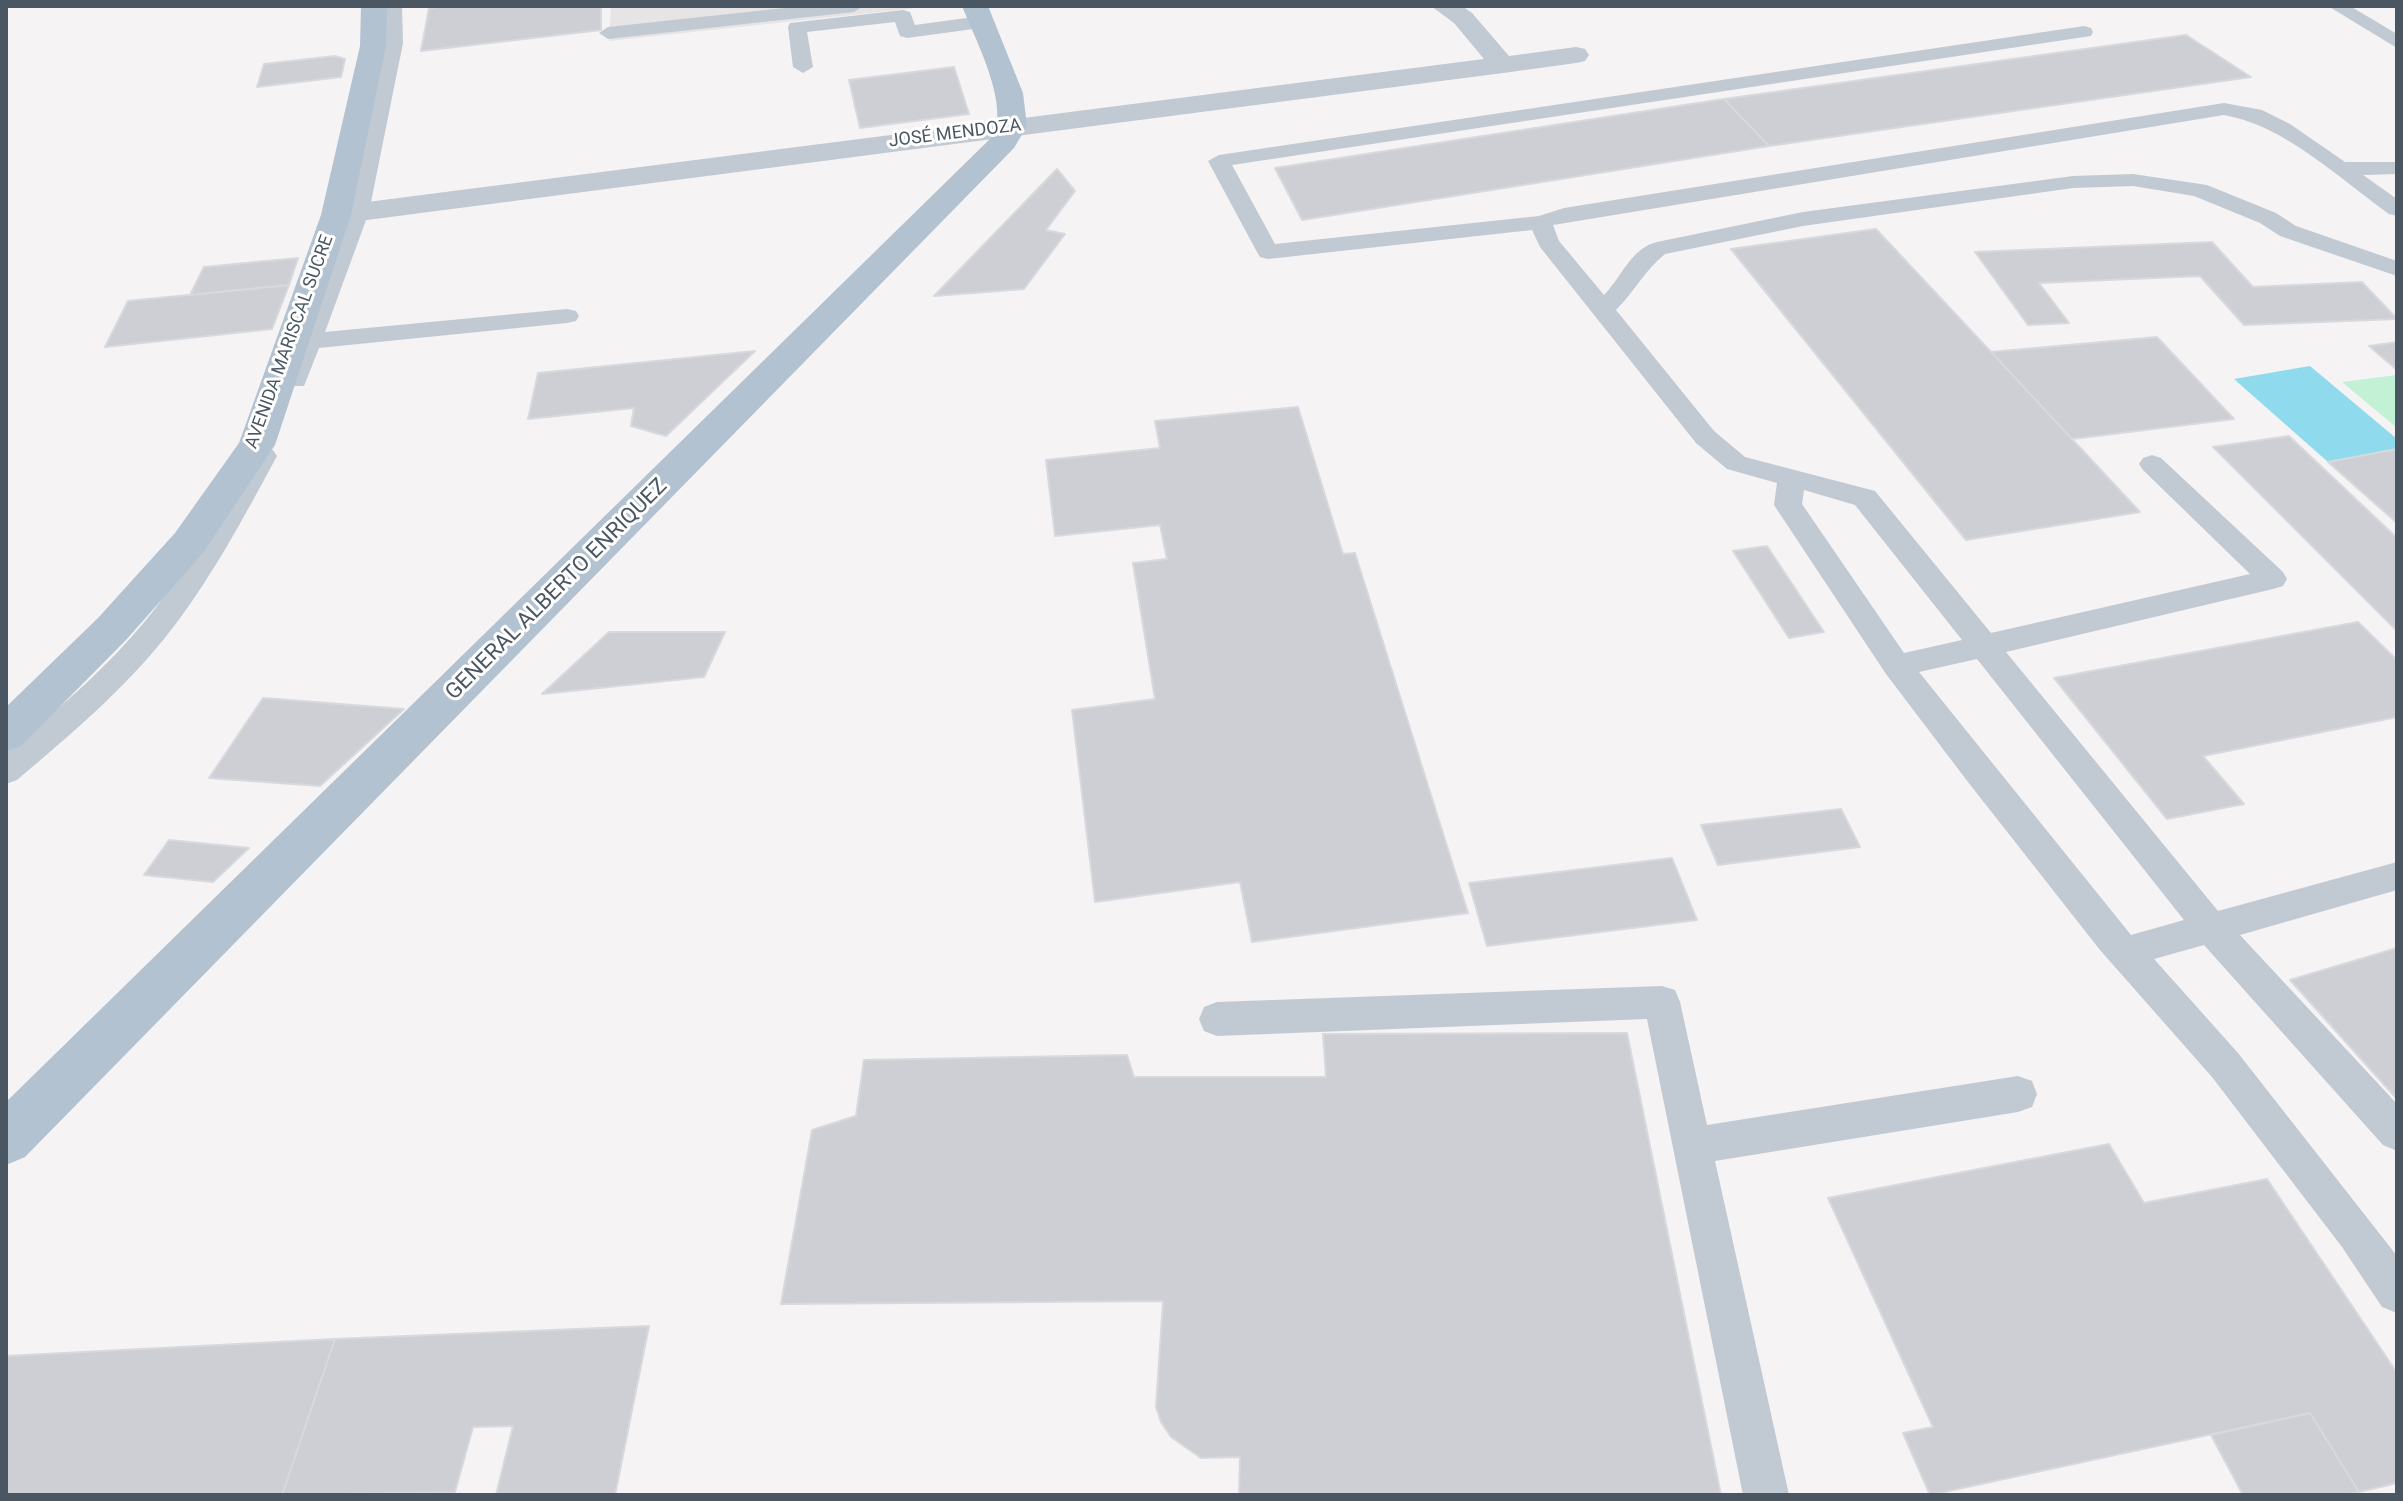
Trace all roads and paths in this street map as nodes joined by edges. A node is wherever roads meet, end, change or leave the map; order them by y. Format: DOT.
graph roads {
  1 [pos="374,6"];
  2 [pos="393,6"];
  3 [pos="854,6"];
  4 [pos="1444,6"];
  5 [pos="2337,6"];
  6 [pos="978,14"];
  7 [pos="2084,32"];
  8 [pos="608,33"];
  9 [pos="2397,42"];
  10 [pos="1576,55"];
  11 [pos="1503,65"];
  12 [pos="803,67"];
  13 [pos="1013,126"];
  14 [pos="2397,168"];
  15 [pos="2341,169"];
  16 [pos="2397,209"];
  17 [pos="347,213"];
  18 [pos="1541,222"];
  19 [pos="2397,269"];
  20 [pos="1602,310"];
  21 [pos="567,316"];
  22 [pos="300,342"];
  23 [pos="2152,464"];
  24 [pos="1792,476"];
  25 [pos="1984,647"];
  26 [pos="1897,666"];
  27 [pos="6,734"];
  28 [pos="6,771"];
  29 [pos="2397,876"];
  30 [pos="2211,928"];
  31 [pos="2125,952"];
  32 [pos="1217,1019"];
  33 [pos="2018,1094"];
  34 [pos="2397,1132"];
  35 [pos="6,1139"];
  36 [pos="1692,1146"];
  37 [pos="2397,1292"];
  38 [pos="1766,1495"];
  1 -- 17 [label="main road, AVENIDA MARISCAL SUCRE"];
  2 -- 17 [label="lane"];
  3 -- 8 [label="lane"];
  4 -- 11 [label="street"];
  5 -- 9 [label="lane"];
  6 -- 12 [label="lane"];
  6 -- 13 [label="main road"];
  7 -- 18 [label="lane"];
  10 -- 11 [label="street, JOSÉ MENDOZA"];
  11 -- 13 [label="street, JOSÉ MENDOZA"];
  13 -- 17 [label="street, JOSÉ MENDOZA"];
  13 -- 35 [label="main road, GENERAL ALBERTO ENRIQUEZ"];
  14 -- 15 [label="lane"];
  15 -- 16 [label="lane"];
  15 -- 18 [label="lane"];
  17 -- 22 [label="main road, AVENIDA MARISCAL SUCRE"];
  18 -- 20 [label="lane"];
  19 -- 20 [label="lane"];
  20 -- 24 [label="lane"];
  21 -- 22 [label="lane"];
  22 -- 27 [label="main road, AVENIDA MARISCAL SUCRE"];
  22 -- 28 [label="lane"];
  23 -- 25 [label="lane"];
  24 -- 25 [label="lane"];
  24 -- 26 [label="lane"];
  25 -- 26 [label="lane"];
  25 -- 30 [label="lane"];
  26 -- 31 [label="lane"];
  29 -- 30 [label="lane"];
  30 -- 31 [label="lane"];
  30 -- 34 [label="lane"];
  31 -- 37 [label="lane"];
  32 -- 36 [label="lane"];
  33 -- 36 [label="lane"];
  36 -- 38 [label="lane"];
}
